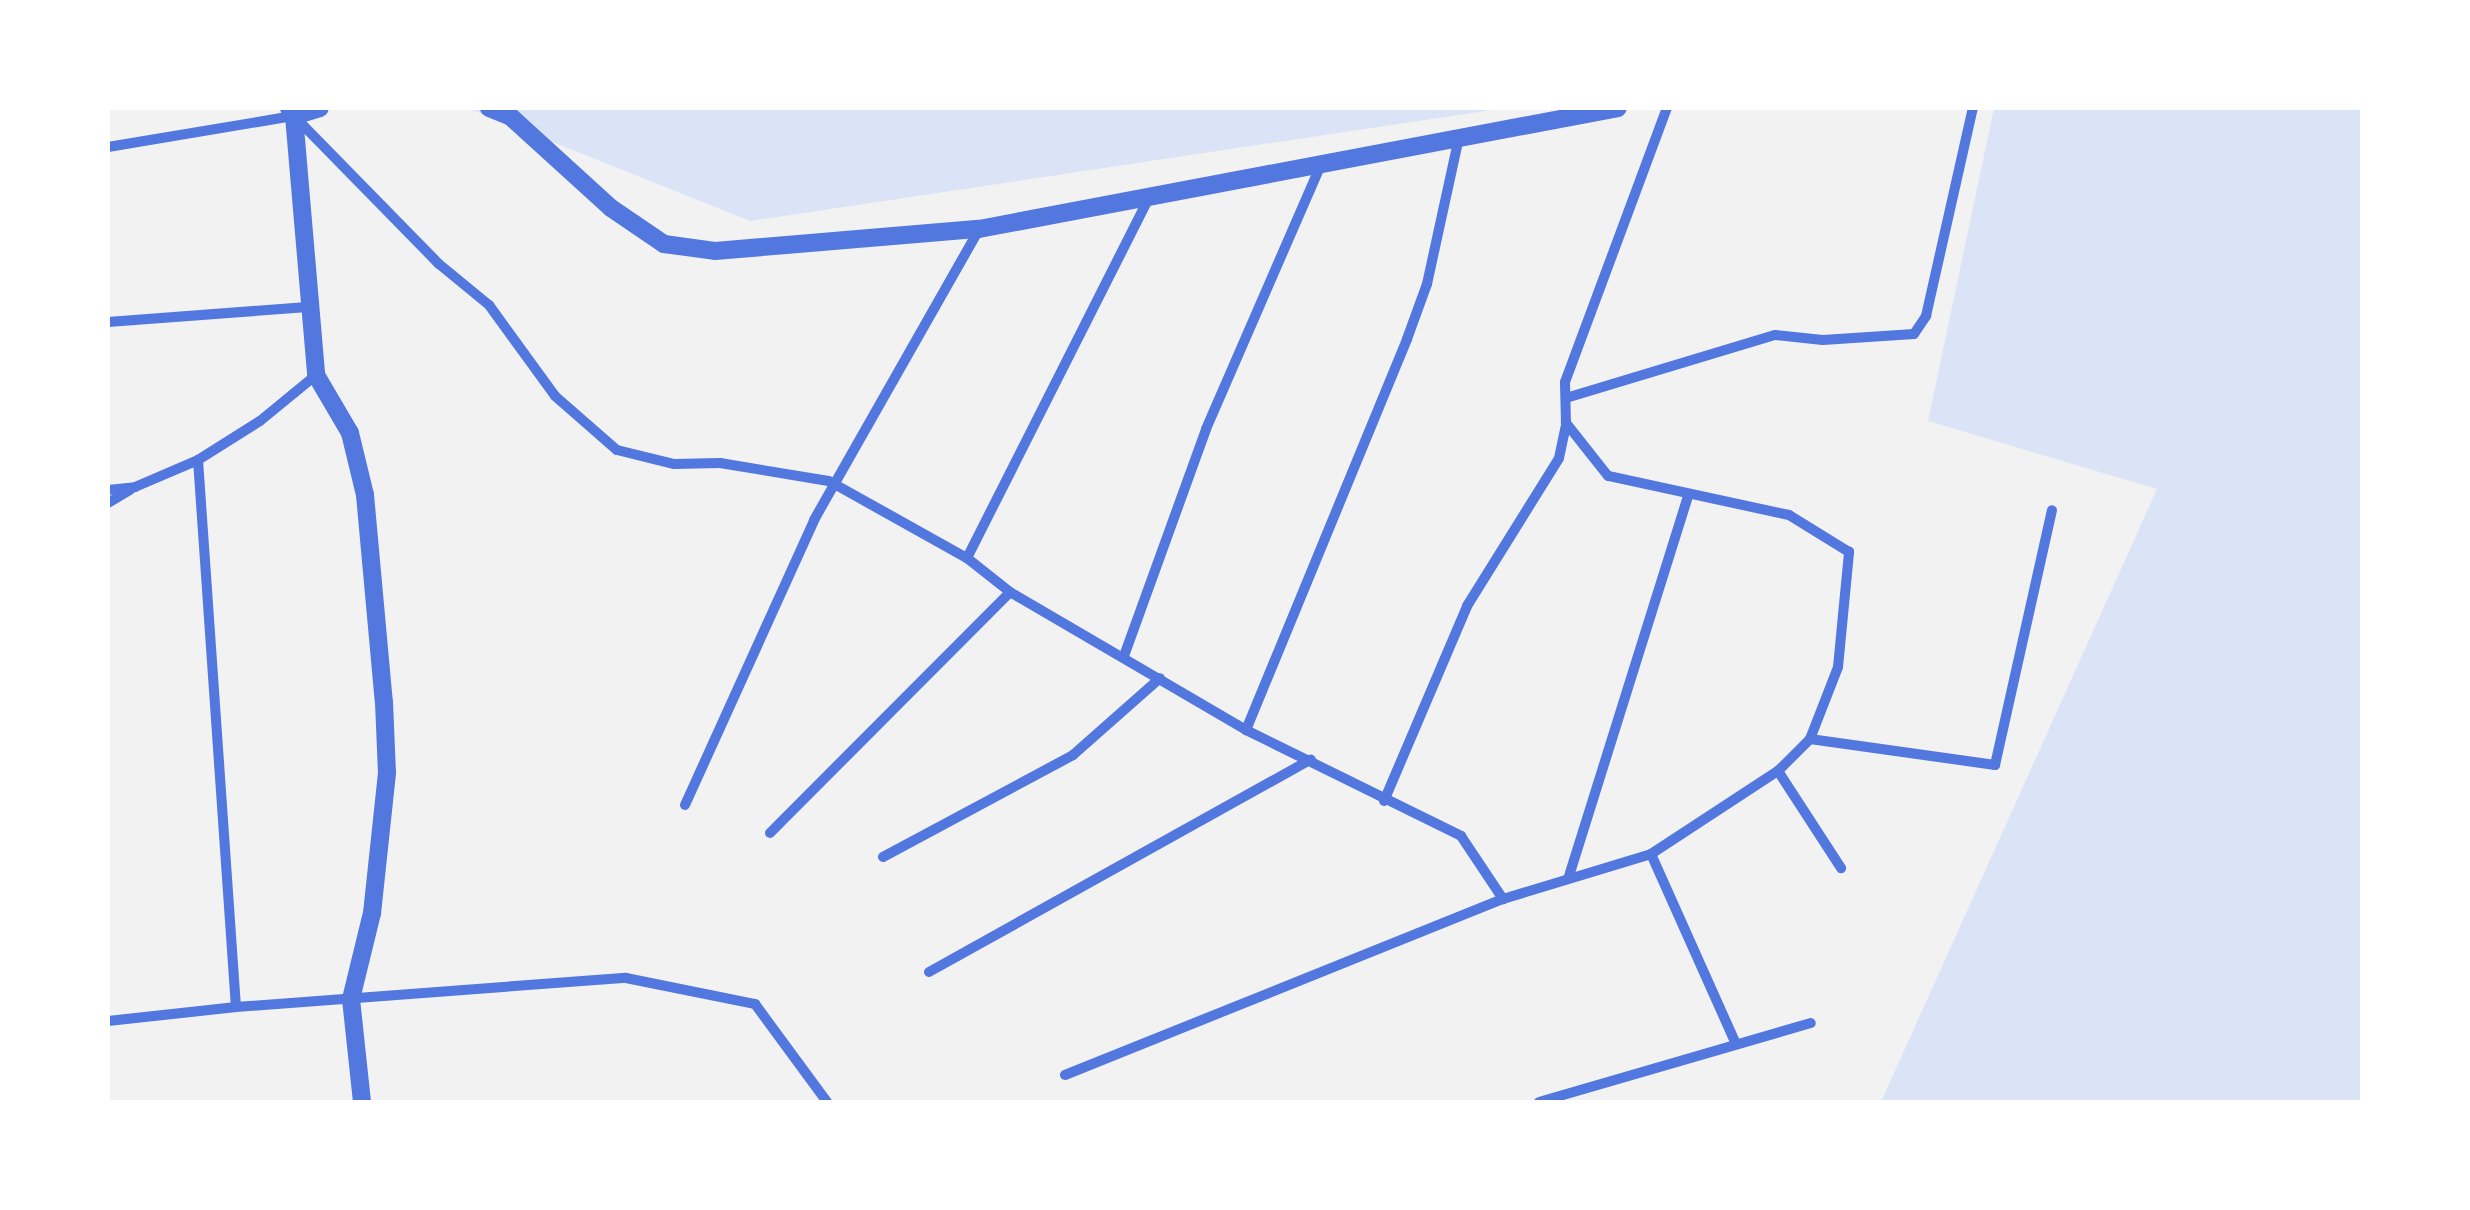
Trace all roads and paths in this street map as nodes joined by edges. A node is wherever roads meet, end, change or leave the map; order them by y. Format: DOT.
graph roads {
  1 [pos="320,108"];
  2 [pos="489,108"];
  3 [pos="1618,108"];
  4 [pos="1667,108"];
  5 [pos="1973,108"];
  6 [pos="291,112"];
  7 [pos="1459,137"];
  8 [pos="108,147"];
  9 [pos="1322,163"];
  10 [pos="1149,198"];
  11 [pos="978,229"];
  12 [pos="307,307"];
  13 [pos="108,322"];
  14 [pos="316,375"];
  15 [pos="1566,398"];
  16 [pos="1566,423"];
  17 [pos="198,460"];
  18 [pos="834,484"];
  19 [pos="135,487"];
  20 [pos="108,490"];
  21 [pos="1690,494"];
  22 [pos="108,502"];
  23 [pos="2052,510"];
  24 [pos="967,558"];
  25 [pos="1010,592"];
  26 [pos="1124,656"];
  27 [pos="1160,678"];
  28 [pos="1246,730"];
  29 [pos="1810,739"];
  30 [pos="1311,759"];
  31 [pos="1778,770"];
  32 [pos="1384,801"];
  33 [pos="685,805"];
  34 [pos="770,833"];
  35 [pos="1651,854"];
  36 [pos="882,857"];
  37 [pos="1841,868"];
  38 [pos="1569,876"];
  39 [pos="1503,900"];
  40 [pos="929,972"];
  41 [pos="351,999"];
  42 [pos="236,1006"];
  43 [pos="108,1021"];
  44 [pos="1811,1023"];
  45 [pos="1736,1044"];
  46 [pos="1065,1074"];
  47 [pos="362,1102"];
  48 [pos="827,1102"];
  49 [pos="1540,1102"];
  1 -- 6 [label="street"];
  2 -- 11 [label="street"];
  3 -- 7 [label="street"];
  4 -- 15 [label="street"];
  5 -- 15 [label="street"];
  6 -- 8 [label="street"];
  6 -- 12 [label="street"];
  6 -- 18 [label="street"];
  7 -- 9 [label="street"];
  7 -- 28 [label="street"];
  9 -- 10 [label="street"];
  9 -- 26 [label="street"];
  10 -- 11 [label="street"];
  10 -- 24 [label="street"];
  11 -- 18 [label="street"];
  12 -- 13 [label="street"];
  12 -- 14 [label="street"];
  14 -- 17 [label="street"];
  14 -- 41 [label="street"];
  15 -- 16 [label="street"];
  16 -- 21 [label="street"];
  16 -- 32 [label="street"];
  17 -- 19 [label="street"];
  17 -- 42 [label="street"];
  18 -- 24 [label="street"];
  18 -- 33 [label="street"];
  19 -- 20 [label="street"];
  19 -- 22 [label="street"];
  21 -- 29 [label="street"];
  21 -- 38 [label="street"];
  23 -- 29 [label="street"];
  24 -- 25 [label="street"];
  25 -- 26 [label="street"];
  25 -- 34 [label="street"];
  26 -- 27 [label="street"];
  27 -- 28 [label="street"];
  27 -- 36 [label="street"];
  28 -- 30 [label="street"];
  29 -- 31 [label="street"];
  30 -- 32 [label="street"];
  30 -- 40 [label="street"];
  31 -- 35 [label="street"];
  31 -- 37 [label="street"];
  32 -- 39 [label="street"];
  35 -- 38 [label="street"];
  35 -- 45 [label="street"];
  38 -- 39 [label="street"];
  39 -- 46 [label="street"];
  41 -- 42 [label="street"];
  41 -- 47 [label="street"];
  41 -- 48 [label="street"];
  42 -- 43 [label="street"];
  44 -- 45 [label="street"];
  45 -- 49 [label="street"];
}
